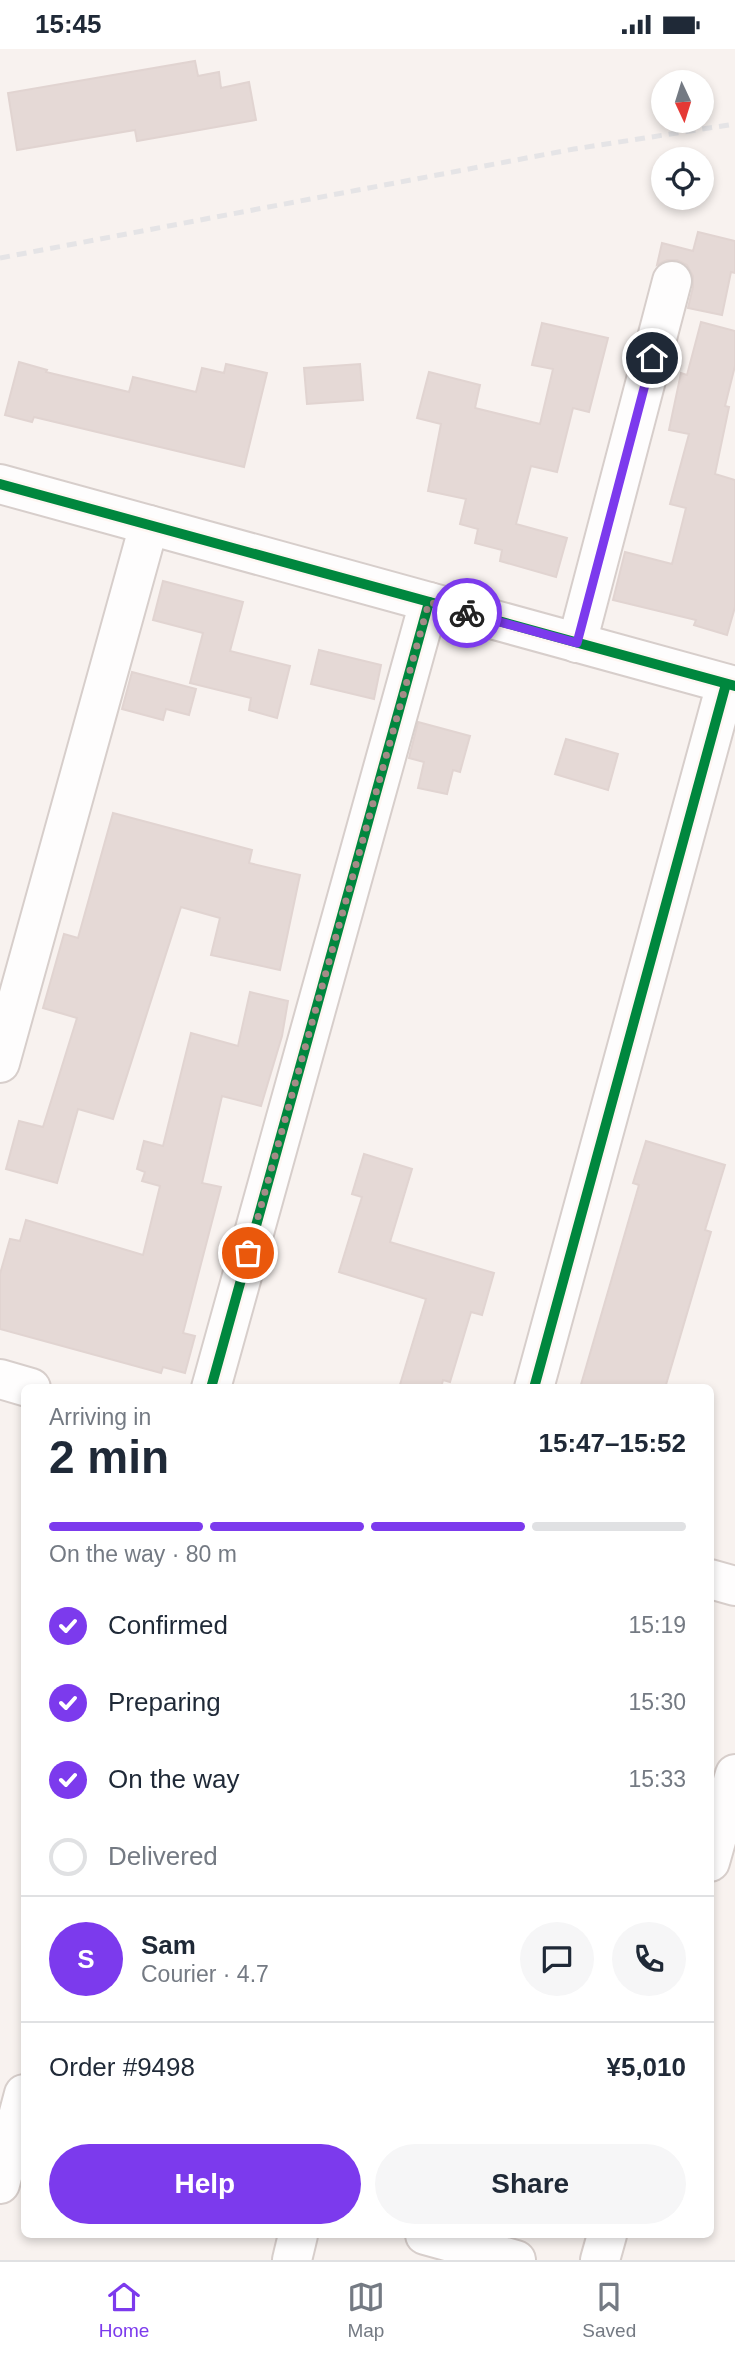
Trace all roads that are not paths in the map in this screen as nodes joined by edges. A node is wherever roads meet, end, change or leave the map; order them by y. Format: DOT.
graph roads {
  1 [pos="672,281"];
  2 [pos="0,484"];
  3 [pos="149,525"];
  4 [pos="429,602"];
  5 [pos="577,643"];
  6 [pos="731,685"];
  7 [pos="0,1063"];
  8 [pos="0,1379"];
  9 [pos="212,1384"];
  10 [pos="535,1384"];
  11 [pos="21,1385"];
  12 [pos="714,1580"];
  13 [pos="735,1586"];
  14 [pos="735,1773"];
  15 [pos="714,1848"];
  16 [pos="16,2115"];
  17 [pos="0,2184"];
  18 [pos="298,2238"];
  19 [pos="436,2238"];
  20 [pos="606,2238"];
  21 [pos="292,2260"];
  22 [pos="516,2260"];
  23 [pos="600,2260"];
  1 -- 5 [label="street"];
  2 -- 3 [label="street"];
  3 -- 4 [label="street"];
  3 -- 7 [label="street"];
  4 -- 5 [label="street"];
  4 -- 9 [label="street"];
  5 -- 6 [label="street"];
  6 -- 10 [label="street"];
  8 -- 11 [label="street"];
  12 -- 13 [label="street"];
  14 -- 15 [label="street"];
  16 -- 17 [label="street"];
  18 -- 21 [label="street"];
  19 -- 22 [label="street"];
  20 -- 23 [label="street"];
}
